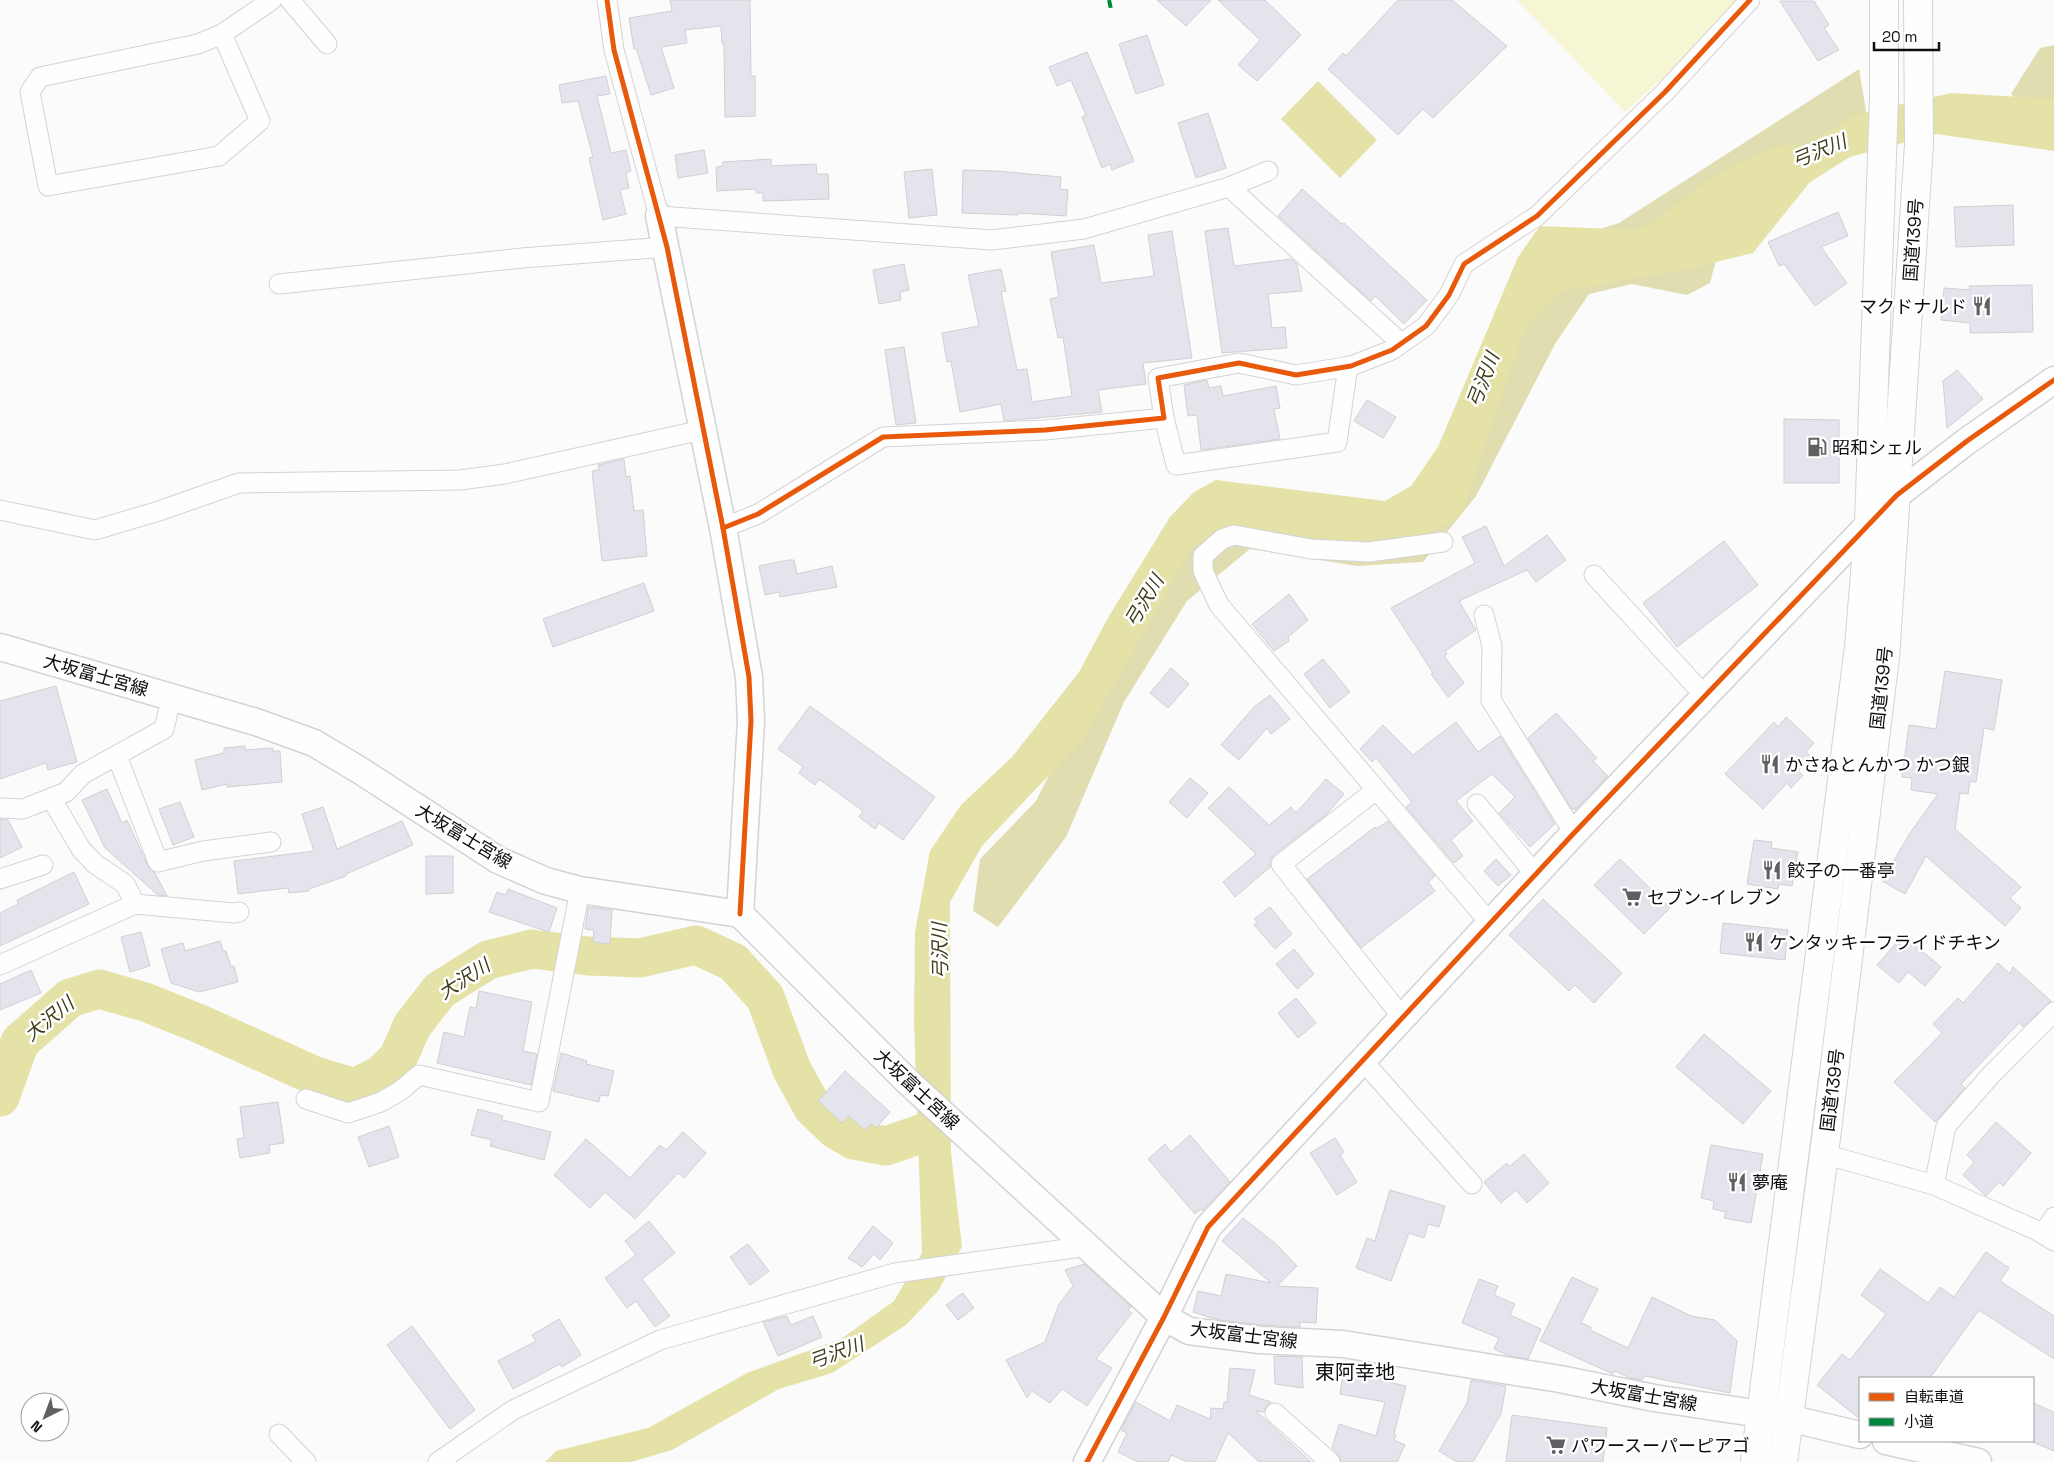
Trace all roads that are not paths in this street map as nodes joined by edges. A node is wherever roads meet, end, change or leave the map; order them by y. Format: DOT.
graph roads {
  1 [pos="272,0"];
  2 [pos="290,0"];
  3 [pos="607,0"];
  4 [pos="1750,0"];
  5 [pos="1884,0"];
  6 [pos="1918,0"];
  7 [pos="222,34"];
  8 [pos="327,44"];
  9 [pos="1268,171"];
  10 [pos="1229,187"];
  11 [pos="660,216"];
  12 [pos="667,247"];
  13 [pos="279,284"];
  14 [pos="1401,343"];
  15 [pos="1348,366"];
  16 [pos="2054,380"];
  17 [pos="1164,418"];
  18 [pos="702,430"];
  19 [pos="1897,495"];
  20 [pos="0,510"];
  21 [pos="1869,524"];
  22 [pos="723,528"];
  23 [pos="1443,542"];
  24 [pos="1594,575"];
  25 [pos="1484,615"];
  26 [pos="0,647"];
  27 [pos="172,696"];
  28 [pos="1705,696"];
  29 [pos="117,756"];
  30 [pos="1376,790"];
  31 [pos="52,798"];
  32 [pos="1477,804"];
  33 [pos="0,808"];
  34 [pos="1574,833"];
  35 [pos="271,842"];
  36 [pos="43,865"];
  37 [pos="1535,874"];
  38 [pos="0,878"];
  39 [pos="580,890"];
  40 [pos="136,904"];
  41 [pos="239,912"];
  42 [pos="740,914"];
  43 [pos="1490,923"];
  44 [pos="0,965"];
  45 [pos="2054,1012"];
  46 [pos="1402,1017"];
  47 [pos="1362,1060"];
  48 [pos="306,1099"];
  49 [pos="1824,1154"];
  50 [pos="1472,1184"];
  51 [pos="1934,1185"];
  52 [pos="2054,1217"];
  53 [pos="2048,1237"];
  54 [pos="1088,1246"];
  55 [pos="1164,1317"];
  56 [pos="1275,1413"];
  57 [pos="1761,1413"];
  58 [pos="1788,1418"];
  59 [pos="279,1434"];
  60 [pos="1859,1435"];
  61 [pos="1890,1442"];
  62 [pos="306,1462"];
  63 [pos="438,1462"];
  64 [pos="1087,1462"];
  65 [pos="1330,1462"];
  66 [pos="1754,1462"];
  67 [pos="1783,1462"];
  68 [pos="1978,1462"];
  1 -- 7 [label="street"];
  2 -- 8 [label="street"];
  3 -- 11 [label="street"];
  4 -- 14 [label="street"];
  5 -- 21 [label="highway, 国道139号"];
  6 -- 19 [label="highway, 国道139号"];
  7 -- 7 [label="street"];
  9 -- 10 [label="street"];
  10 -- 11 [label="street"];
  10 -- 14 [label="street"];
  11 -- 12 [label="street"];
  12 -- 13 [label="street"];
  12 -- 18 [label="street"];
  14 -- 15 [label="street"];
  15 -- 17 [label="street"];
  15 -- 17 [label="street"];
  16 -- 19 [label="street"];
  17 -- 22 [label="street"];
  18 -- 20 [label="street"];
  18 -- 22 [label="street"];
  19 -- 21 [label="street"];
  19 -- 49 [label="highway, 国道139号"];
  21 -- 28 [label="street"];
  21 -- 57 [label="highway, 国道139号"];
  22 -- 42 [label="street"];
  23 -- 30 [label="street"];
  24 -- 28 [label="street"];
  25 -- 34 [label="street"];
  26 -- 27 [label="street, 大坂富士宮線"];
  27 -- 29 [label="street"];
  27 -- 39 [label="street, 大坂富士宮線"];
  28 -- 34 [label="street"];
  29 -- 31 [label="street"];
  29 -- 35 [label="street"];
  30 -- 43 [label="street"];
  30 -- 46 [label="street"];
  31 -- 33 [label="street"];
  31 -- 40 [label="street"];
  32 -- 37 [label="street"];
  34 -- 37 [label="street"];
  36 -- 38 [label="street"];
  37 -- 43 [label="street"];
  39 -- 42 [label="street, 大坂富士宮線"];
  39 -- 48 [label="street"];
  40 -- 41 [label="street"];
  40 -- 44 [label="street"];
  42 -- 54 [label="street, 大坂富士宮線"];
  43 -- 46 [label="street"];
  45 -- 51 [label="street"];
  46 -- 47 [label="street"];
  47 -- 50 [label="street"];
  47 -- 55 [label="street"];
  49 -- 51 [label="street"];
  49 -- 58 [label="highway, 国道139号"];
  51 -- 53 [label="street"];
  52 -- 53 [label="street"];
  54 -- 55 [label="street, 大坂富士宮線"];
  54 -- 63 [label="street"];
  55 -- 57 [label="street, 大坂富士宮線"];
  55 -- 64 [label="street"];
  56 -- 65 [label="street"];
  57 -- 58 [label="street, 大坂富士宮線"];
  57 -- 66 [label="highway, 国道139号"];
  58 -- 60 [label="street, 大坂富士宮線"];
  58 -- 67 [label="highway, 国道139号"];
  59 -- 62 [label="street"];
  61 -- 68 [label="street"];
}
